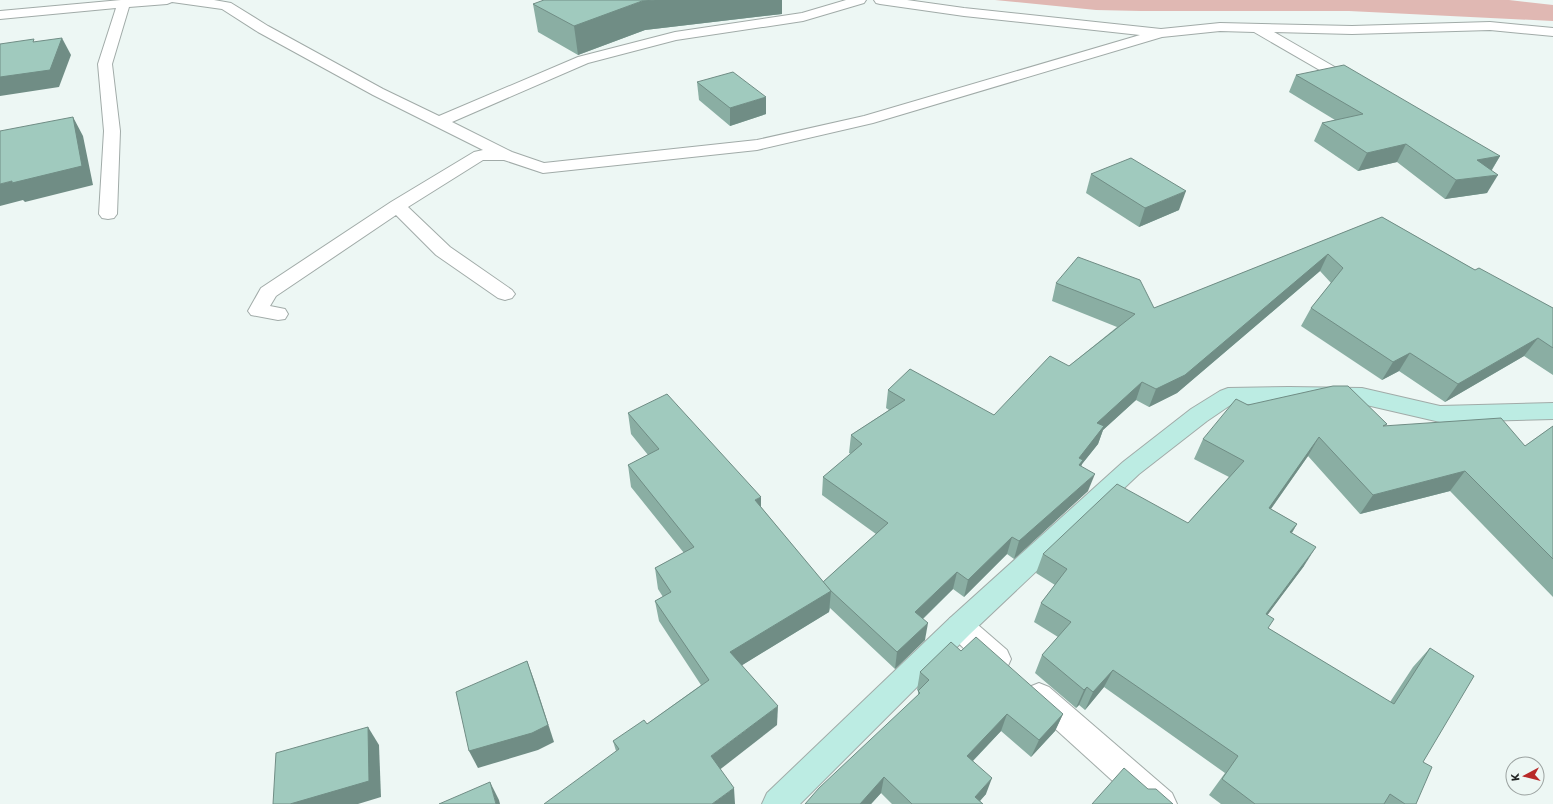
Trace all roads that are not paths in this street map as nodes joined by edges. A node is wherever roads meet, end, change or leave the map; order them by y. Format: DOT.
graph roads {
  1 [pos="167,0"];
  2 [pos="177,0"];
  3 [pos="860,0"];
  4 [pos="880,0"];
  5 [pos="199,1"];
  6 [pos="124,3"];
  7 [pos="0,15"];
  8 [pos="1256,28"];
  9 [pos="1553,32"];
  10 [pos="1161,33"];
  11 [pos="1366,90"];
  12 [pos="439,122"];
  13 [pos="506,156"];
  14 [pos="397,206"];
  15 [pos="108,214"];
  16 [pos="504,294"];
  17 [pos="278,314"];
  18 [pos="1553,411"];
  19 [pos="960,626"];
  20 [pos="778,804"];
  21 [pos="1161,804"];
  1 -- 6 [label="street"];
  2 -- 5 [label="street"];
  3 -- 12 [label="street"];
  4 -- 10 [label="street"];
  5 -- 12 [label="street"];
  6 -- 7 [label="street"];
  6 -- 15 [label="street"];
  8 -- 9 [label="street"];
  8 -- 10 [label="street"];
  8 -- 11 [label="street"];
  10 -- 13 [label="street"];
  12 -- 13 [label="street"];
  13 -- 14 [label="street"];
  14 -- 16 [label="street"];
  14 -- 17 [label="street"];
  18 -- 19 [label="street"];
  19 -- 20 [label="street"];
  19 -- 21 [label="street"];
}
